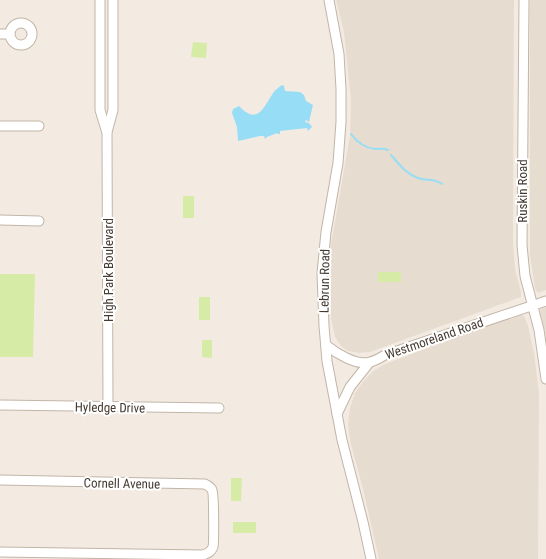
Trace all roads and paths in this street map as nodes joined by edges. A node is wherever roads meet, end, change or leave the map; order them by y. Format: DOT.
graph roads {
  1 [pos="100,0"];
  2 [pos="113,0"];
  3 [pos="329,0"];
  4 [pos="524,0"];
  5 [pos="0,34"];
  6 [pos="10,34"];
  7 [pos="0,126"];
  8 [pos="39,126"];
  9 [pos="107,133"];
  10 [pos="0,220"];
  11 [pos="39,221"];
  12 [pos="546,301"];
  13 [pos="533,305"];
  14 [pos="326,345"];
  15 [pos="369,363"];
  16 [pos="546,379"];
  17 [pos="0,405"];
  18 [pos="108,407"];
  19 [pos="219,408"];
  20 [pos="337,414"];
  21 [pos="0,480"];
  22 [pos="0,552"];
  23 [pos="371,559"];
  1 -- 9 [label="street, High Park Boulevard"];
  2 -- 9 [label="street, High Park Boulevard"];
  3 -- 14 [label="street, Lebrun Road"];
  4 -- 13 [label="street, Ruskin Road"];
  5 -- 6 [label="street"];
  7 -- 8 [label="street"];
  9 -- 18 [label="street, High Park Boulevard"];
  10 -- 11 [label="street"];
  12 -- 13 [label="street, Westmoreland Road"];
  13 -- 15 [label="street, Westmoreland Road"];
  13 -- 16 [label="street, Ruskin Road"];
  14 -- 15 [label="street, Westmoreland Road"];
  14 -- 20 [label="street, Lebrun Road"];
  15 -- 20 [label="street"];
  17 -- 18 [label="street, Hyledge Drive"];
  18 -- 19 [label="street, Hyledge Drive"];
  20 -- 23 [label="street, Lebrun Road"];
  21 -- 22 [label="street, Cornell Avenue"];
}
